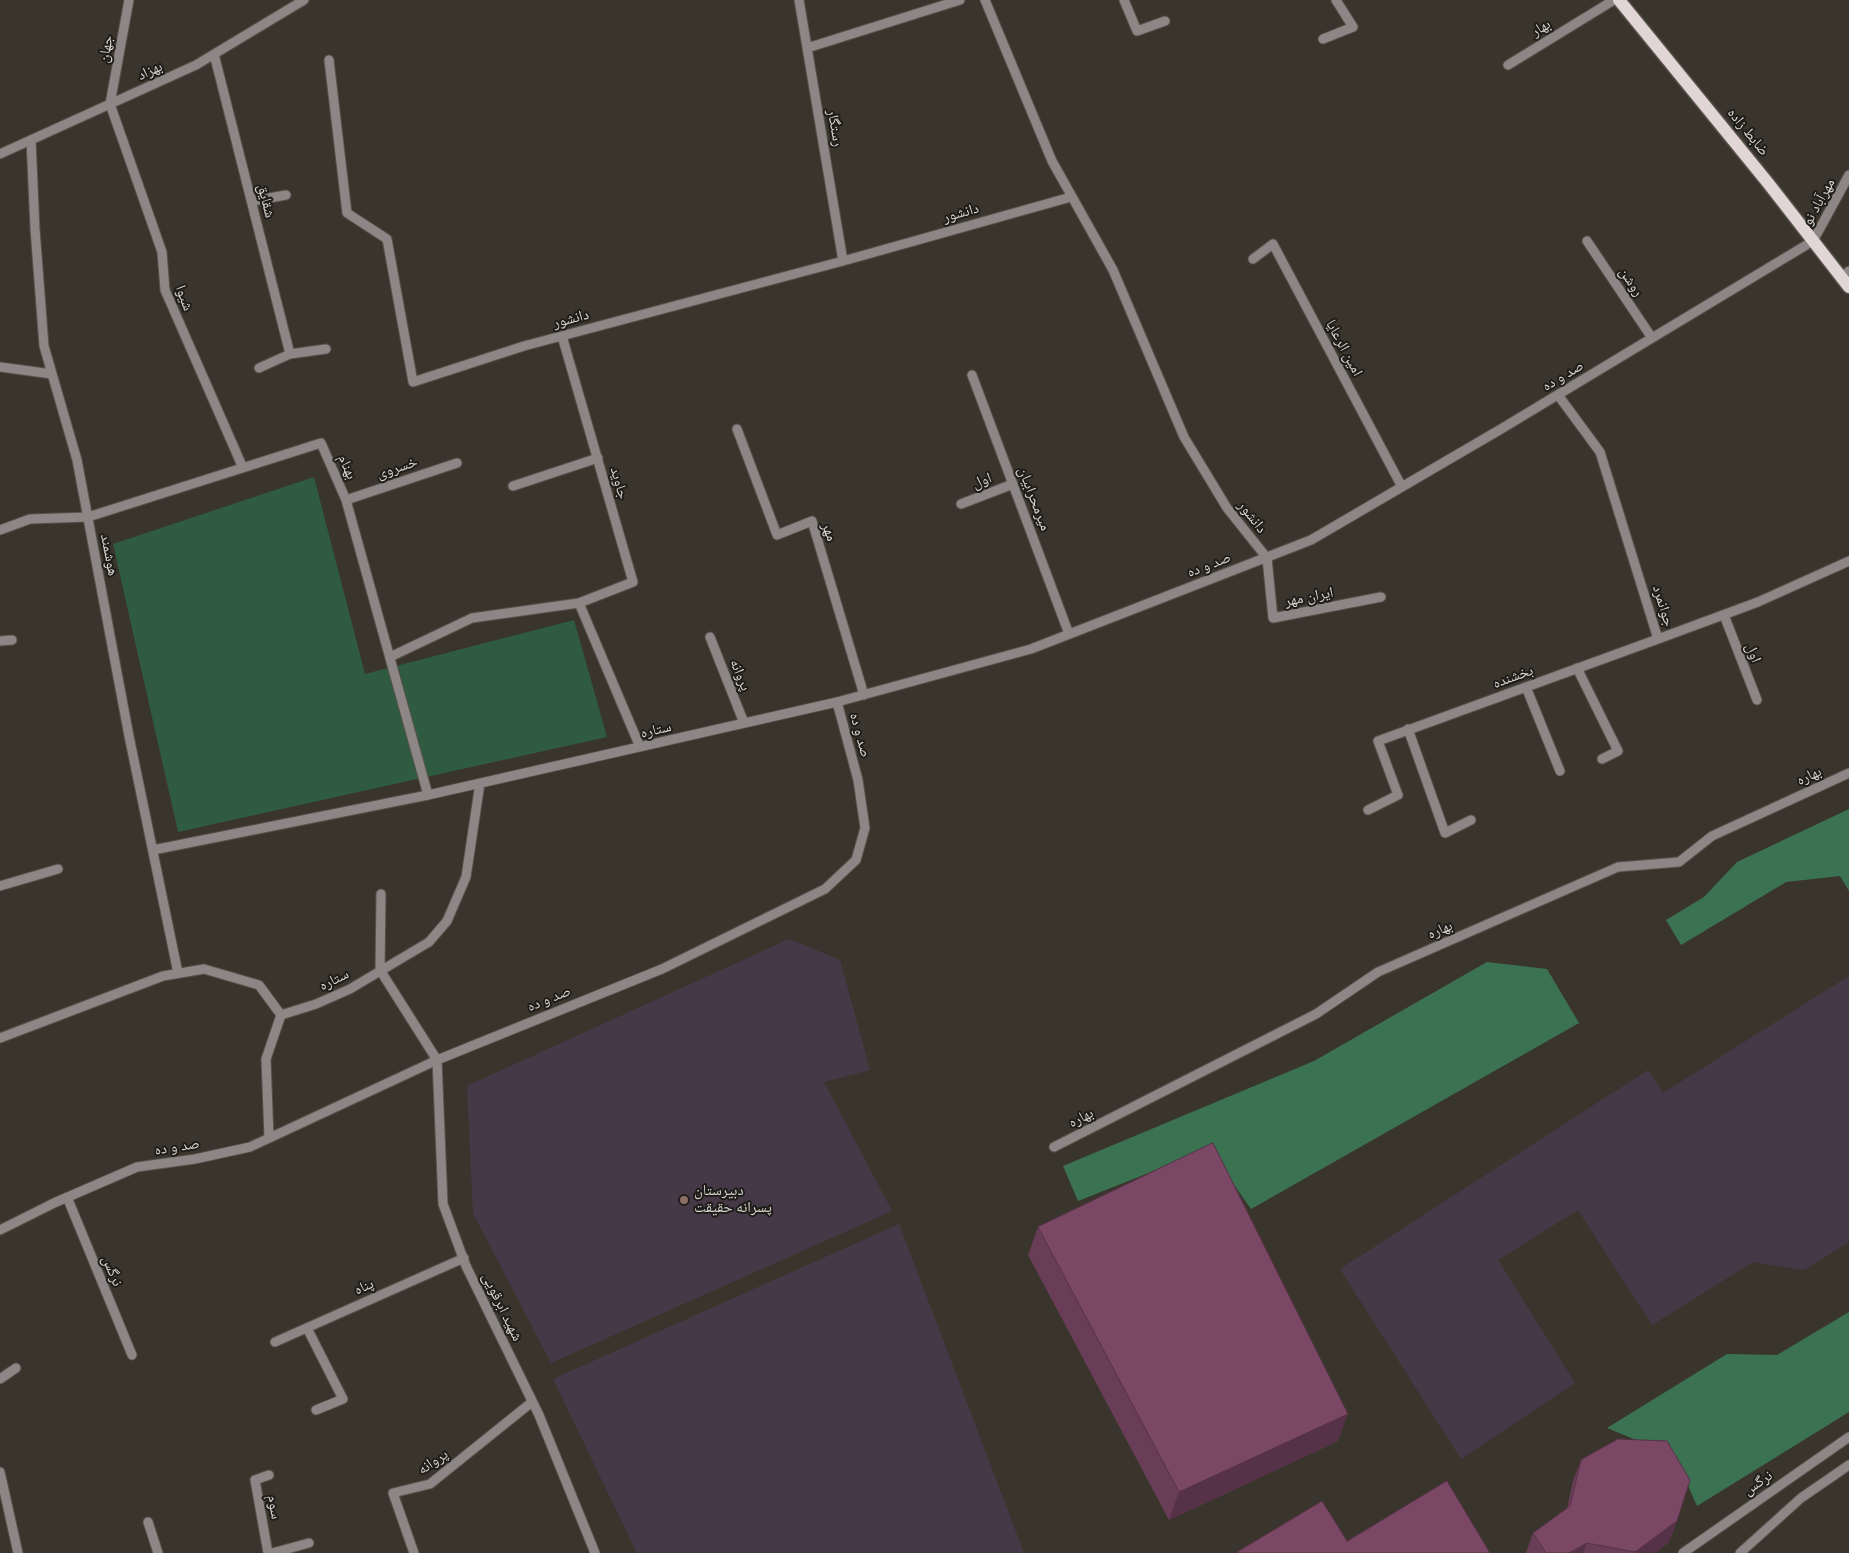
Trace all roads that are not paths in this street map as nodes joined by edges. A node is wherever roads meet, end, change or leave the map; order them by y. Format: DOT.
graph roads {
  1 [pos="129,0"];
  2 [pos="304,0"];
  3 [pos="799,0"];
  4 [pos="960,0"];
  5 [pos="985,0"];
  6 [pos="1124,0"];
  7 [pos="1336,0"];
  8 [pos="1614,0"];
  9 [pos="1619,0"];
  10 [pos="1165,21"];
  11 [pos="1323,39"];
  12 [pos="807,48"];
  13 [pos="214,54"];
  14 [pos="329,60"];
  15 [pos="1508,64"];
  16 [pos="110,104"];
  17 [pos="31,140"];
  18 [pos="0,154"];
  19 [pos="1849,176"];
  20 [pos="286,195"];
  21 [pos="1071,196"];
  22 [pos="252,201"];
  23 [pos="1587,241"];
  24 [pos="1813,241"];
  25 [pos="1253,258"];
  26 [pos="843,261"];
  27 [pos="1845,274"];
  28 [pos="1849,287"];
  29 [pos="562,336"];
  30 [pos="1652,338"];
  31 [pos="326,349"];
  32 [pos="290,354"];
  33 [pos="0,367"];
  34 [pos="259,368"];
  35 [pos="52,374"];
  36 [pos="972,375"];
  37 [pos="1558,395"];
  38 [pos="737,429"];
  39 [pos="598,458"];
  40 [pos="457,462"];
  41 [pos="243,468"];
  42 [pos="1013,484"];
  43 [pos="513,486"];
  44 [pos="1402,487"];
  45 [pos="346,500"];
  46 [pos="960,504"];
  47 [pos="88,517"];
  48 [pos="0,530"];
  49 [pos="1267,558"];
  50 [pos="1849,561"];
  51 [pos="1381,597"];
  52 [pos="579,602"];
  53 [pos="1724,615"];
  54 [pos="1070,634"];
  55 [pos="710,637"];
  56 [pos="1658,639"];
  57 [pos="12,640"];
  58 [pos="0,641"];
  59 [pos="390,657"];
  60 [pos="1577,668"];
  61 [pos="1526,687"];
  62 [pos="864,695"];
  63 [pos="1757,700"];
  64 [pos="837,702"];
  65 [pos="744,723"];
  66 [pos="1408,729"];
  67 [pos="640,747"];
  68 [pos="1602,760"];
  69 [pos="1560,771"];
  70 [pos="1849,773"];
  71 [pos="480,783"];
  72 [pos="428,795"];
  73 [pos="1368,810"];
  74 [pos="1471,820"];
  75 [pos="152,850"];
  76 [pos="58,869"];
  77 [pos="0,886"];
  78 [pos="381,894"];
  79 [pos="380,970"];
  80 [pos="178,973"];
  81 [pos="281,1015"];
  82 [pos="0,1038"];
  83 [pos="437,1060"];
  84 [pos="269,1138"];
  85 [pos="1054,1147"];
  86 [pos="67,1197"];
  87 [pos="0,1230"];
  88 [pos="464,1258"];
  89 [pos="307,1328"];
  90 [pos="275,1342"];
  91 [pos="132,1355"];
  92 [pos="16,1368"];
  93 [pos="0,1379"];
  94 [pos="532,1402"];
  95 [pos="316,1410"];
  96 [pos="1849,1437"];
  97 [pos="1849,1465"];
  98 [pos="0,1472"];
  99 [pos="269,1475"];
  100 [pos="148,1522"];
  101 [pos="309,1543"];
  102 [pos="18,1553"];
  103 [pos="158,1553"];
  104 [pos="268,1553"];
  105 [pos="272,1553"];
  106 [pos="414,1553"];
  107 [pos="595,1553"];
  108 [pos="1683,1553"];
  109 [pos="1740,1553"];
  1 -- 16 [label="street, جهان"];
  2 -- 13 [label="street, بهزاد"];
  3 -- 12 [label="street, رستگار"];
  4 -- 12 [label="street"];
  5 -- 21 [label="street, دانشور"];
  6 -- 10 [label="street"];
  7 -- 11 [label="street"];
  8 -- 15 [label="street, بهار"];
  9 -- 24 [label="main road, ضابط زاده"];
  12 -- 26 [label="street, رستگار"];
  13 -- 16 [label="street, بهزاد"];
  13 -- 22 [label="street, شقایق"];
  14 -- 29 [label="street, دانشور"];
  16 -- 17 [label="street, بهزاد"];
  16 -- 41 [label="street, شیوا"];
  17 -- 18 [label="street, بهزاد"];
  17 -- 35 [label="street, هوشمند"];
  19 -- 24 [label="street, مهرآباد نو"];
  20 -- 22 [label="street"];
  21 -- 26 [label="street, دانشور"];
  21 -- 49 [label="street, دانشور"];
  22 -- 32 [label="street, شقایق"];
  23 -- 30 [label="street, روشن"];
  24 -- 27 [label="main road, ضابط زاده"];
  24 -- 30 [label="street, صد و ده"];
  25 -- 44 [label="street, امین الرعایا"];
  26 -- 29 [label="street, دانشور"];
  27 -- 28 [label="main road, ضابط زاده"];
  29 -- 39 [label="street, جاوید"];
  30 -- 37 [label="street, صد و ده"];
  31 -- 32 [label="street"];
  32 -- 34 [label="street"];
  33 -- 35 [label="street"];
  35 -- 47 [label="street, هوشمند"];
  36 -- 42 [label="street, میرمحرابیان"];
  37 -- 44 [label="street, صد و ده"];
  37 -- 56 [label="street, جوانمرد"];
  38 -- 62 [label="street, مهر"];
  39 -- 43 [label="street"];
  39 -- 52 [label="street, جاوید"];
  40 -- 45 [label="street, خسروی"];
  41 -- 45 [label="street, بهنام"];
  41 -- 47 [label="street, بهنام"];
  42 -- 46 [label="street, اول"];
  42 -- 54 [label="street, میرمحرابیان"];
  44 -- 49 [label="street, صد و ده"];
  45 -- 59 [label="street, بهنام"];
  47 -- 48 [label="street, بهنام"];
  47 -- 75 [label="street, هوشمند"];
  49 -- 51 [label="street, ایران مهر"];
  49 -- 54 [label="street, صد و ده"];
  50 -- 53 [label="street, جوانمرد"];
  52 -- 59 [label="street, جاوید"];
  52 -- 67 [label="street"];
  53 -- 56 [label="street, جوانمرد"];
  53 -- 63 [label="street, اول"];
  54 -- 62 [label="street, صد و ده"];
  55 -- 65 [label="street, پروانه"];
  56 -- 60 [label="street, بخشنده"];
  57 -- 58 [label="street"];
  59 -- 72 [label="street, بهنام"];
  60 -- 61 [label="street, بخشنده"];
  60 -- 68 [label="street"];
  61 -- 66 [label="street, بخشنده"];
  61 -- 69 [label="street"];
  62 -- 64 [label="street, صد و ده"];
  64 -- 65 [label="street, ستاره"];
  64 -- 83 [label="street, صد و ده"];
  65 -- 67 [label="street, ستاره"];
  66 -- 73 [label="street, بخشنده"];
  66 -- 74 [label="street"];
  67 -- 71 [label="street, ستاره"];
  70 -- 85 [label="street, بهاره"];
  71 -- 72 [label="street, ستاره"];
  71 -- 79 [label="street, ستاره"];
  72 -- 75 [label="street, ستاره"];
  75 -- 80 [label="street, هوشمند"];
  76 -- 77 [label="street"];
  78 -- 79 [label="street"];
  79 -- 81 [label="street, ستاره"];
  79 -- 83 [label="street"];
  80 -- 81 [label="street"];
  80 -- 82 [label="street"];
  81 -- 84 [label="street"];
  83 -- 84 [label="street, صد و ده"];
  83 -- 88 [label="street, شهید ابرقویی"];
  84 -- 86 [label="street, صد و ده"];
  86 -- 87 [label="street, صد و ده"];
  86 -- 91 [label="street, نرگس"];
  88 -- 89 [label="street, پناه"];
  88 -- 94 [label="street, شهید ابرقویی"];
  89 -- 90 [label="street, پناه"];
  89 -- 95 [label="street"];
  92 -- 93 [label="street"];
  94 -- 106 [label="street, پروانه"];
  94 -- 107 [label="street, شهید ابرقویی"];
  96 -- 108 [label="street, نرگس"];
  97 -- 109 [label="street"];
  98 -- 102 [label="street"];
  99 -- 104 [label="street, سوم"];
  100 -- 103 [label="street"];
  101 -- 105 [label="street"];
}
